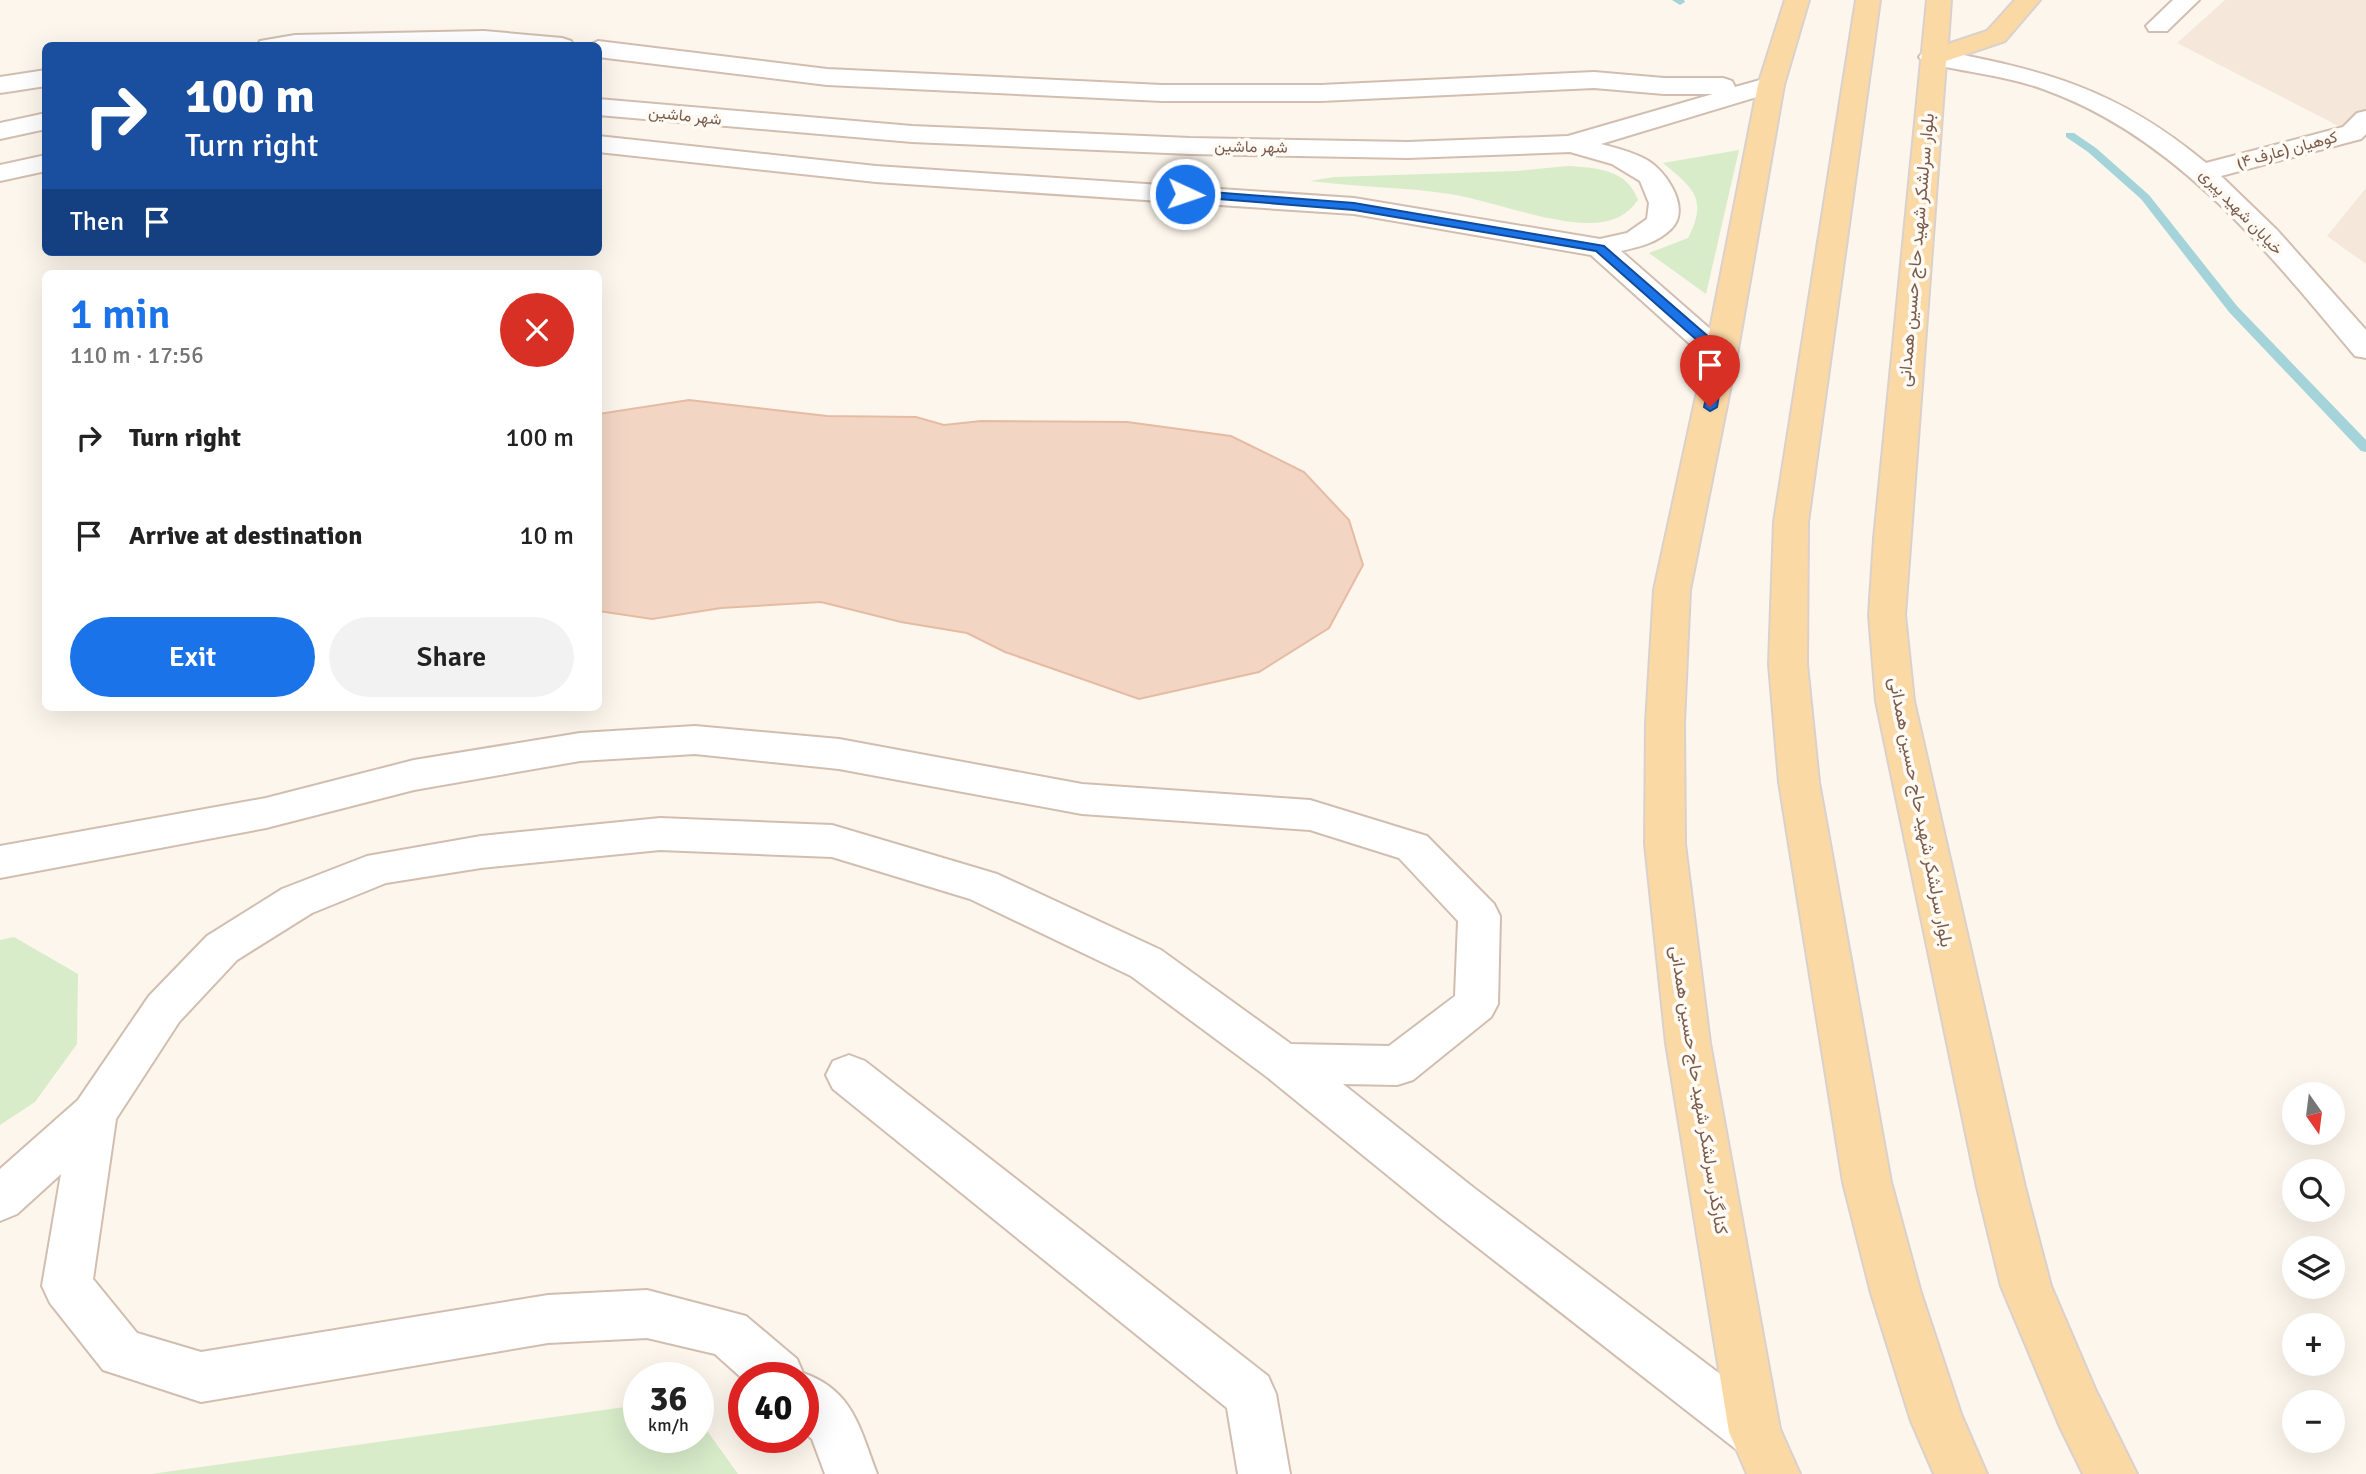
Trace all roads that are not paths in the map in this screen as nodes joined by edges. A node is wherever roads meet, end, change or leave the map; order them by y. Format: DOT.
graph roads {
  1 [pos="1797,0"];
  2 [pos="1868,0"];
  3 [pos="1939,0"];
  4 [pos="2028,0"];
  5 [pos="2187,0"];
  6 [pos="2158,26"];
  7 [pos="295,42"];
  8 [pos="523,42"];
  9 [pos="602,49"];
  10 [pos="1932,57"];
  11 [pos="42,79"];
  12 [pos="0,85"];
  13 [pos="1771,85"];
  14 [pos="602,107"];
  15 [pos="2366,119"];
  16 [pos="42,122"];
  17 [pos="0,131"];
  18 [pos="602,144"];
  19 [pos="1570,144"];
  20 [pos="42,164"];
  21 [pos="2204,172"];
  22 [pos="0,173"];
  23 [pos="1600,248"];
  24 [pos="2366,349"];
  25 [pos="1721,355"];
  26 [pos="0,862"];
  27 [pos="1283,1063"];
  28 [pos="849,1075"];
  29 [pos="94,1114"];
  30 [pos="0,1199"];
  31 [pos="762,1362"];
  32 [pos="819,1412"];
  33 [pos="1755,1432"];
  34 [pos="851,1474"];
  35 [pos="1264,1474"];
  36 [pos="1774,1474"];
  37 [pos="1961,1474"];
  38 [pos="2111,1474"];
  1 -- 13 [label="main road, کنارگذر سرلشکر شهید حاج حسین همدانی"];
  2 -- 37 [label="main road"];
  3 -- 10 [label="main road, بلوار سرلشکر شهید حاج حسین همدانی"];
  4 -- 10 [label="main road"];
  5 -- 6 [label="street"];
  7 -- 8 [label="street"];
  9 -- 13 [label="street"];
  10 -- 21 [label="street, خیابان شهید پیری"];
  10 -- 38 [label="main road, بلوار سرلشکر شهید حاج حسین همدانی"];
  11 -- 12 [label="street"];
  13 -- 19 [label="street, شهر ماشین"];
  13 -- 25 [label="main road, کنارگذر سرلشکر شهید حاج حسین همدانی"];
  14 -- 19 [label="street, شهر ماشین"];
  15 -- 21 [label="street, کوهیان (عارف ۴)"];
  16 -- 17 [label="street"];
  18 -- 23 [label="street"];
  19 -- 23 [label="street"];
  20 -- 22 [label="street"];
  21 -- 24 [label="street, خیابان شهید پیری"];
  23 -- 25 [label="street"];
  25 -- 33 [label="main road, کنارگذر سرلشکر شهید حاج حسین همدانی"];
  26 -- 27 [label="street"];
  27 -- 29 [label="street"];
  27 -- 33 [label="street"];
  28 -- 35 [label="street"];
  29 -- 30 [label="street"];
  29 -- 31 [label="street"];
  32 -- 34 [label="street"];
  33 -- 36 [label="main road, کنارگذر سرلشکر شهید حاج حسین همدانی"];
}
